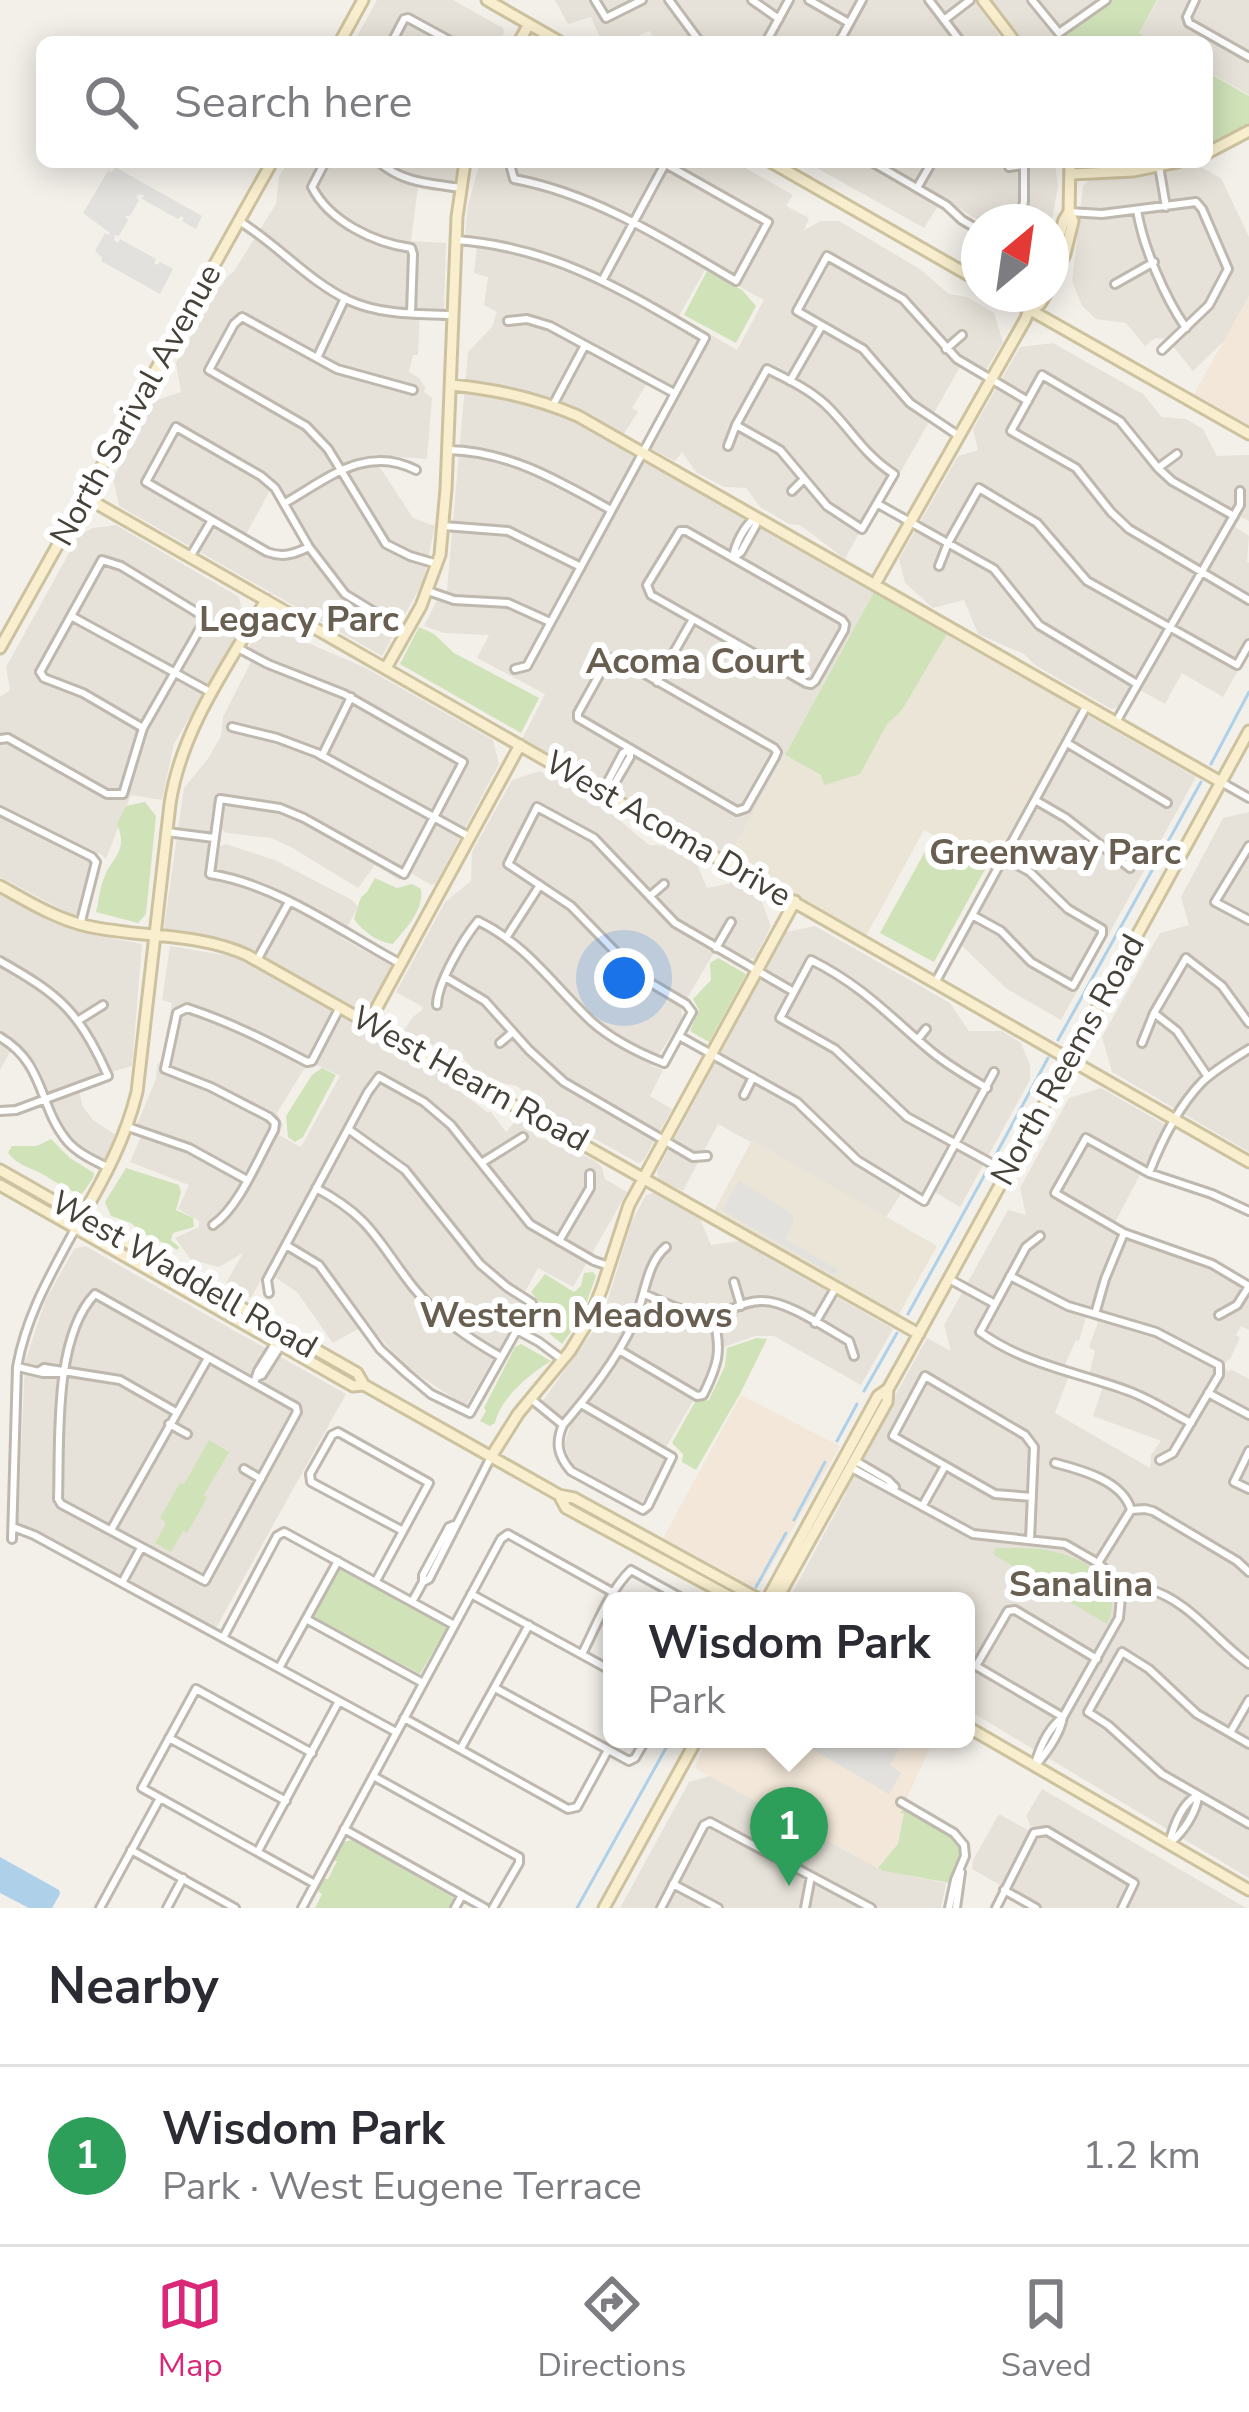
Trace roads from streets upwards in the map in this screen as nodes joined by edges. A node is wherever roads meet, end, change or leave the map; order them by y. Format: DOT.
graph roads {
  1 [pos="363,0"];
  2 [pos="487,0"];
  3 [pos="596,0"];
  4 [pos="642,0"];
  5 [pos="669,0"];
  6 [pos="752,0"];
  7 [pos="790,0"];
  8 [pos="809,0"];
  9 [pos="862,0"];
  10 [pos="929,0"];
  11 [pos="970,0"];
  12 [pos="983,0"];
  13 [pos="1033,0"];
  14 [pos="1106,0"];
  15 [pos="1195,0"];
  16 [pos="778,20"];
  17 [pos="944,20"];
  18 [pos="849,23"];
  19 [pos="529,24"];
  20 [pos="343,36"];
  21 [pos="395,36"];
  22 [pos="441,36"];
  23 [pos="522,36"];
  24 [pos="550,36"];
  25 [pos="696,36"];
  26 [pos="769,36"];
  27 [pos="842,36"];
  28 [pos="956,36"];
  29 [pos="1010,36"];
  30 [pos="1249,57"];
  31 [pos="1249,131"];
  32 [pos="1213,150"];
  33 [pos="269,168"];
  34 [pos="322,168"];
  35 [pos="386,168"];
  36 [pos="464,168"];
  37 [pos="514,168"];
  38 [pos="662,168"];
  39 [pos="673,168"];
  40 [pos="781,168"];
  41 [pos="882,168"];
  42 [pos="929,168"];
  43 [pos="1024,168"];
  44 [pos="1071,168"];
  45 [pos="1149,168"];
  46 [pos="1160,168"];
  47 [pos="460,188"];
  48 [pos="917,188"];
  49 [pos="1023,204"];
  50 [pos="1166,206"];
  51 [pos="1137,210"];
  52 [pos="1069,212"];
  53 [pos="961,219"];
  54 [pos="238,221"];
  55 [pos="634,223"];
  56 [pos="456,240"];
  57 [pos="1069,241"];
  58 [pos="1154,262"];
  59 [pos="961,271"];
  60 [pos="602,281"];
  61 [pos="1115,284"];
  62 [pos="345,298"];
  63 [pos="1029,312"];
  64 [pos="1034,312"];
  65 [pos="411,313"];
  66 [pos="452,315"];
  67 [pos="508,321"];
  68 [pos="822,326"];
  69 [pos="1186,328"];
  70 [pos="962,335"];
  71 [pos="585,345"];
  72 [pos="946,349"];
  73 [pos="1162,350"];
  74 [pos="317,358"];
  75 [pos="992,380"];
  76 [pos="790,381"];
  77 [pos="449,386"];
  78 [pos="413,390"];
  79 [pos="674,394"];
  80 [pos="1028,401"];
  81 [pos="553,405"];
  82 [pos="736,425"];
  83 [pos="1249,434"];
  84 [pos="959,436"];
  85 [pos="728,446"];
  86 [pos="447,450"];
  87 [pos="642,452"];
  88 [pos="1177,454"];
  89 [pos="1158,468"];
  90 [pos="342,470"];
  91 [pos="416,470"];
  92 [pos="804,479"];
  93 [pos="1240,490"];
  94 [pos="792,491"];
  95 [pos="85,497"];
  96 [pos="285,503"];
  97 [pos="877,503"];
  98 [pos="611,510"];
  99 [pos="1234,516"];
  100 [pos="756,517"];
  101 [pos="212,520"];
  102 [pos="910,522"];
  103 [pos="443,526"];
  104 [pos="948,543"];
  105 [pos="309,547"];
  106 [pos="190,556"];
  107 [pos="734,558"];
  108 [pos="437,564"];
  109 [pos="940,566"];
  110 [pos="580,567"];
  111 [pos="1202,572"];
  112 [pos="874,584"];
  113 [pos="428,591"];
  114 [pos="1018,599"];
  115 [pos="266,600"];
  116 [pos="1249,600"];
  117 [pos="1007,609"];
  118 [pos="70,616"];
  119 [pos="693,619"];
  120 [pos="550,622"];
  121 [pos="1169,629"];
  122 [pos="407,632"];
  123 [pos="1249,644"];
  124 [pos="238,648"];
  125 [pos="0,649"];
  126 [pos="386,668"];
  127 [pos="515,670"];
  128 [pos="175,672"];
  129 [pos="657,682"];
  130 [pos="1137,684"];
  131 [pos="212,693"];
  132 [pos="351,697"];
  133 [pos="1087,705"];
  134 [pos="1116,722"];
  135 [pos="143,728"];
  136 [pos="232,728"];
  137 [pos="1249,731"];
  138 [pos="2,738"];
  139 [pos="1066,742"];
  140 [pos="520,746"];
  141 [pos="630,749"];
  142 [pos="322,756"];
  143 [pos="1221,782"];
  144 [pos="605,793"];
  145 [pos="1249,798"];
  146 [pos="1035,800"];
  147 [pos="1166,803"];
  148 [pos="0,811"];
  149 [pos="433,817"];
  150 [pos="167,832"];
  151 [pos="470,837"];
  152 [pos="214,838"];
  153 [pos="1248,846"];
  154 [pos="1003,857"];
  155 [pos="1130,868"];
  156 [pos="541,884"];
  157 [pos="664,884"];
  158 [pos="0,886"];
  159 [pos="650,896"];
  160 [pos="795,901"];
  161 [pos="289,902"];
  162 [pos="972,915"];
  163 [pos="1249,920"];
  164 [pos="730,922"];
  165 [pos="80,925"];
  166 [pos="156,936"];
  167 [pos="506,938"];
  168 [pos="716,948"];
  169 [pos="256,960"];
  170 [pos="0,961"];
  171 [pos="401,964"];
  172 [pos="756,972"];
  173 [pos="445,977"];
  174 [pos="935,981"];
  175 [pos="794,992"];
  176 [pos="437,1004"];
  177 [pos="103,1005"];
  178 [pos="341,1006"];
  179 [pos="1154,1012"];
  180 [pos="79,1020"];
  181 [pos="369,1022"];
  182 [pos="1249,1024"];
  183 [pos="926,1029"];
  184 [pos="513,1032"];
  185 [pos="680,1036"];
  186 [pos="0,1037"];
  187 [pos="918,1039"];
  188 [pos="500,1043"];
  189 [pos="1142,1043"];
  190 [pos="1249,1049"];
  191 [pos="712,1053"];
  192 [pos="1070,1058"];
  193 [pos="994,1072"];
  194 [pos="753,1077"];
  195 [pos="1208,1077"];
  196 [pos="987,1088"];
  197 [pos="743,1095"];
  198 [pos="47,1100"];
  199 [pos="0,1111"];
  200 [pos="1176,1120"];
  201 [pos="817,1121"];
  202 [pos="128,1127"];
  203 [pos="348,1129"];
  204 [pos="810,1130"];
  205 [pos="523,1137"];
  206 [pos="664,1141"];
  207 [pos="957,1144"];
  208 [pos="707,1156"];
  209 [pos="483,1162"];
  210 [pos="1249,1162"];
  211 [pos="110,1168"];
  212 [pos="0,1171"];
  213 [pos="1007,1172"];
  214 [pos="1149,1173"];
  215 [pos="590,1174"];
  216 [pos="644,1178"];
  217 [pos="247,1180"];
  218 [pos="0,1185"];
  219 [pos="316,1188"];
  220 [pos="1249,1210"];
  221 [pos="79,1223"];
  222 [pos="213,1225"];
  223 [pos="1124,1233"];
  224 [pos="1040,1236"];
  225 [pos="559,1241"];
  226 [pos="286,1245"];
  227 [pos="666,1247"];
  228 [pos="609,1266"];
  229 [pos="1010,1276"];
  230 [pos="949,1279"];
  231 [pos="734,1282"];
  232 [pos="1249,1286"];
  233 [pos="836,1288"];
  234 [pos="268,1293"];
  235 [pos="644,1294"];
  236 [pos="995,1304"];
  237 [pos="742,1306"];
  238 [pos="1095,1314"];
  239 [pos="713,1315"];
  240 [pos="1219,1316"];
  241 [pos="815,1323"];
  242 [pos="518,1330"];
  243 [pos="919,1334"];
  244 [pos="295,1339"];
  245 [pos="278,1344"];
  246 [pos="619,1350"];
  247 [pos="854,1356"];
  248 [pos="208,1358"];
  249 [pos="502,1358"];
  250 [pos="562,1360"];
  251 [pos="17,1367"];
  252 [pos="63,1373"];
  253 [pos="256,1380"];
  254 [pos="364,1384"];
  255 [pos="888,1389"];
  256 [pos="1208,1394"];
  257 [pos="530,1398"];
  258 [pos="580,1403"];
  259 [pos="176,1412"];
  260 [pos="1249,1415"];
  261 [pos="1191,1423"];
  262 [pos="169,1424"];
  263 [pos="563,1425"];
  264 [pos="187,1434"];
  265 [pos="1249,1451"];
  266 [pos="491,1457"];
  267 [pos="1160,1460"];
  268 [pos="1055,1463"];
  269 [pos="852,1464"];
  270 [pos="945,1466"];
  271 [pos="244,1469"];
  272 [pos="261,1479"];
  273 [pos="1249,1490"];
  274 [pos="559,1495"];
  275 [pos="1032,1497"];
  276 [pos="923,1505"];
  277 [pos="1131,1510"];
  278 [pos="13,1526"];
  279 [pos="110,1530"];
  280 [pos="403,1532"];
  281 [pos="12,1539"];
  282 [pos="627,1540"];
  283 [pos="1030,1540"];
  284 [pos="666,1547"];
  285 [pos="141,1548"];
  286 [pos="338,1561"];
  287 [pos="1098,1563"];
  288 [pos="1249,1572"];
  289 [pos="376,1581"];
  290 [pos="122,1583"];
  291 [pos="1120,1591"];
  292 [pos="612,1592"];
  293 [pos="615,1592"];
  294 [pos="671,1592"];
  295 [pos="722,1592"];
  296 [pos="752,1592"];
  297 [pos="771,1592"];
  298 [pos="774,1592"];
  299 [pos="471,1594"];
  300 [pos="412,1601"];
  301 [pos="603,1614"];
  302 [pos="306,1619"];
  303 [pos="454,1624"];
  304 [pos="529,1625"];
  305 [pos="223,1637"];
  306 [pos="582,1654"];
  307 [pos="1097,1659"];
  308 [pos="1249,1664"];
  309 [pos="603,1666"];
  310 [pos="279,1669"];
  311 [pos="422,1683"];
  312 [pos="495,1688"];
  313 [pos="1249,1700"];
  314 [pos="339,1701"];
  315 [pos="1063,1717"];
  316 [pos="404,1718"];
  317 [pos="975,1731"];
  318 [pos="396,1732"];
  319 [pos="1230,1733"];
  320 [pos="169,1738"];
  321 [pos="1249,1744"];
  322 [pos="603,1747"];
  323 [pos="604,1748"];
  324 [pos="641,1748"];
  325 [pos="692,1748"];
  326 [pos="461,1749"];
  327 [pos="608,1750"];
  328 [pos="312,1753"];
  329 [pos="1035,1766"];
  330 [pos="373,1776"];
  331 [pos="1198,1795"];
  332 [pos="160,1798"];
  333 [pos="286,1801"];
  334 [pos="901,1802"];
  335 [pos="1249,1824"];
  336 [pos="344,1829"];
  337 [pos="1169,1844"];
  338 [pos="131,1850"];
  339 [pos="257,1852"];
  340 [pos="811,1876"];
  341 [pos="183,1879"];
  342 [pos="315,1884"];
  343 [pos="674,1884"];
  344 [pos="1004,1890"];
  345 [pos="1249,1890"];
  346 [pos="462,1895"];
  347 [pos="100,1908"];
  348 [pos="167,1908"];
  349 [pos="235,1908"];
  350 [pos="302,1908"];
  351 [pos="455,1908"];
  352 [pos="489,1908"];
  353 [pos="604,1908"];
  354 [pos="661,1908"];
  355 [pos="718,1908"];
  356 [pos="805,1908"];
  357 [pos="871,1908"];
  358 [pos="953,1908"];
  359 [pos="996,1908"];
  360 [pos="1036,1908"];
  361 [pos="1122,1908"];
  1 -- 20 [label="street"];
  2 -- 19 [label="street"];
  3 -- 4 [label="street"];
  5 -- 25 [label="street"];
  6 -- 16 [label="street"];
  7 -- 16 [label="street"];
  8 -- 18 [label="street"];
  9 -- 18 [label="street"];
  10 -- 17 [label="street"];
  11 -- 17 [label="street"];
  12 -- 29 [label="street"];
  13 -- 14 [label="street"];
  15 -- 30 [label="street"];
  16 -- 26 [label="street"];
  17 -- 28 [label="street"];
  18 -- 27 [label="street"];
  19 -- 23 [label="street"];
  19 -- 24 [label="street"];
  21 -- 22 [label="street"];
  31 -- 32 [label="street"];
  33 -- 54 [label="street, North Sarival Avenue"];
  34 -- 65 [label="street"];
  35 -- 47 [label="street"];
  36 -- 47 [label="street"];
  37 -- 55 [label="street"];
  38 -- 55 [label="street"];
  39 -- 55 [label="street"];
  40 -- 59 [label="street"];
  41 -- 48 [label="street"];
  42 -- 48 [label="street"];
  43 -- 49 [label="street"];
  44 -- 45 [label="street"];
  44 -- 52 [label="street"];
  46 -- 50 [label="street"];
  47 -- 56 [label="street"];
  48 -- 53 [label="street"];
  50 -- 51 [label="street"];
  50 -- 69 [label="street"];
  51 -- 52 [label="street"];
  51 -- 58 [label="street"];
  52 -- 57 [label="street"];
  54 -- 62 [label="street"];
  54 -- 95 [label="street, North Sarival Avenue"];
  55 -- 60 [label="street"];
  56 -- 60 [label="street"];
  56 -- 66 [label="street"];
  58 -- 61 [label="street"];
  58 -- 69 [label="street"];
  60 -- 79 [label="street"];
  62 -- 65 [label="street"];
  62 -- 74 [label="street"];
  63 -- 75 [label="street"];
  64 -- 83 [label="street"];
  65 -- 66 [label="street"];
  66 -- 77 [label="street"];
  67 -- 71 [label="street"];
  68 -- 72 [label="street"];
  68 -- 76 [label="street"];
  68 -- 84 [label="street"];
  69 -- 73 [label="street"];
  70 -- 72 [label="street"];
  71 -- 79 [label="street"];
  71 -- 81 [label="street"];
  72 -- 75 [label="street"];
  74 -- 78 [label="street"];
  74 -- 90 [label="street"];
  75 -- 80 [label="street"];
  75 -- 84 [label="street"];
  76 -- 82 [label="street"];
  76 -- 97 [label="street"];
  77 -- 81 [label="street"];
  77 -- 86 [label="street"];
  79 -- 87 [label="street"];
  80 -- 89 [label="street"];
  80 -- 111 [label="street"];
  81 -- 87 [label="street"];
  82 -- 85 [label="street"];
  82 -- 92 [label="street"];
  84 -- 102 [label="street"];
  86 -- 98 [label="street"];
  86 -- 103 [label="street"];
  87 -- 98 [label="street"];
  87 -- 100 [label="street"];
  88 -- 89 [label="street"];
  89 -- 99 [label="street"];
  90 -- 91 [label="street"];
  90 -- 96 [label="street"];
  90 -- 108 [label="street"];
  92 -- 94 [label="street"];
  92 -- 97 [label="street"];
  93 -- 99 [label="street"];
  95 -- 106 [label="street, West Acoma Drive"];
  95 -- 125 [label="street, North Sarival Avenue"];
  96 -- 101 [label="street"];
  96 -- 105 [label="street"];
  97 -- 102 [label="street"];
  98 -- 110 [label="street"];
  99 -- 111 [label="street"];
  100 -- 107 [label="street"];
  100 -- 112 [label="street"];
  101 -- 105 [label="street"];
  101 -- 106 [label="street"];
  102 -- 104 [label="street"];
  102 -- 112 [label="street"];
  103 -- 108 [label="street"];
  103 -- 110 [label="street"];
  104 -- 109 [label="street"];
  104 -- 114 [label="street"];
  104 -- 121 [label="street"];
  105 -- 122 [label="street"];
  106 -- 115 [label="street, West Acoma Drive"];
  107 -- 119 [label="street"];
  107 -- 119 [label="street"];
  108 -- 113 [label="street"];
  110 -- 120 [label="street"];
  111 -- 116 [label="street"];
  111 -- 121 [label="street"];
  112 -- 133 [label="street"];
  113 -- 120 [label="street"];
  113 -- 122 [label="street"];
  114 -- 117 [label="street"];
  114 -- 130 [label="street"];
  115 -- 124 [label="street"];
  115 -- 126 [label="street, West Acoma Drive"];
  118 -- 128 [label="street"];
  118 -- 128 [label="street"];
  118 -- 135 [label="street"];
  119 -- 129 [label="street"];
  120 -- 127 [label="street"];
  121 -- 123 [label="street"];
  121 -- 130 [label="street"];
  122 -- 126 [label="street"];
  124 -- 131 [label="street"];
  124 -- 132 [label="street"];
  126 -- 140 [label="street, West Acoma Drive"];
  128 -- 131 [label="street"];
  128 -- 135 [label="street"];
  129 -- 141 [label="street"];
  129 -- 141 [label="street"];
  130 -- 134 [label="street"];
  131 -- 150 [label="street"];
  132 -- 142 [label="street"];
  132 -- 149 [label="street"];
  133 -- 134 [label="street"];
  133 -- 139 [label="street"];
  134 -- 143 [label="street"];
  135 -- 138 [label="street"];
  136 -- 142 [label="street"];
  137 -- 143 [label="street, North Reems Road"];
  139 -- 146 [label="street"];
  139 -- 147 [label="street"];
  140 -- 144 [label="street, West Acoma Drive"];
  140 -- 151 [label="street"];
  141 -- 144 [label="street"];
  142 -- 149 [label="street"];
  143 -- 145 [label="street"];
  143 -- 192 [label="street, North Reems Road"];
  144 -- 160 [label="street, West Acoma Drive"];
  146 -- 154 [label="street"];
  146 -- 155 [label="street"];
  148 -- 165 [label="street"];
  149 -- 151 [label="street"];
  149 -- 152 [label="street"];
  150 -- 152 [label="street"];
  150 -- 166 [label="street"];
  151 -- 171 [label="street"];
  152 -- 161 [label="street"];
  153 -- 163 [label="street"];
  154 -- 162 [label="street"];
  154 -- 162 [label="street"];
  156 -- 159 [label="street"];
  156 -- 167 [label="street"];
  156 -- 185 [label="street"];
  157 -- 159 [label="street"];
  158 -- 165 [label="street, West Hearn Road"];
  159 -- 168 [label="street"];
  160 -- 172 [label="street"];
  160 -- 174 [label="street, West Acoma Drive"];
  161 -- 169 [label="street"];
  161 -- 171 [label="street"];
  162 -- 174 [label="street"];
  164 -- 168 [label="street"];
  165 -- 166 [label="street, West Hearn Road"];
  166 -- 169 [label="street, West Hearn Road"];
  166 -- 202 [label="street"];
  167 -- 173 [label="street"];
  167 -- 185 [label="street"];
  168 -- 172 [label="street"];
  169 -- 178 [label="street, West Hearn Road"];
  170 -- 180 [label="street"];
  171 -- 181 [label="street"];
  172 -- 175 [label="street"];
  172 -- 191 [label="street"];
  173 -- 176 [label="street"];
  173 -- 184 [label="street"];
  174 -- 192 [label="street, West Acoma Drive"];
  175 -- 187 [label="street"];
  175 -- 207 [label="street"];
  177 -- 180 [label="street"];
  178 -- 181 [label="street, West Hearn Road"];
  178 -- 217 [label="street"];
  179 -- 182 [label="street"];
  179 -- 189 [label="street"];
  179 -- 195 [label="street"];
  180 -- 198 [label="street"];
  181 -- 216 [label="street, West Hearn Road"];
  183 -- 187 [label="street"];
  184 -- 188 [label="street"];
  184 -- 206 [label="street"];
  185 -- 191 [label="street"];
  186 -- 198 [label="street"];
  187 -- 196 [label="street"];
  190 -- 195 [label="street"];
  191 -- 194 [label="street"];
  191 -- 206 [label="street"];
  192 -- 200 [label="street, West Acoma Drive"];
  192 -- 213 [label="street, North Reems Road"];
  193 -- 196 [label="street"];
  194 -- 197 [label="street"];
  194 -- 201 [label="street"];
  195 -- 200 [label="street"];
  196 -- 207 [label="street"];
  198 -- 199 [label="street"];
  198 -- 211 [label="street"];
  200 -- 210 [label="street, West Acoma Drive"];
  200 -- 214 [label="street"];
  201 -- 204 [label="street"];
  201 -- 207 [label="street"];
  202 -- 211 [label="street"];
  202 -- 217 [label="street"];
  203 -- 209 [label="street"];
  203 -- 219 [label="street"];
  203 -- 242 [label="street"];
  205 -- 209 [label="street"];
  206 -- 208 [label="street"];
  206 -- 216 [label="street"];
  207 -- 213 [label="street"];
  209 -- 225 [label="street"];
  211 -- 221 [label="street"];
  212 -- 221 [label="street, West Waddell Road"];
  213 -- 230 [label="street, North Reems Road"];
  214 -- 220 [label="street"];
  214 -- 223 [label="street"];
  215 -- 225 [label="street"];
  216 -- 228 [label="street"];
  216 -- 233 [label="street, West Hearn Road"];
  217 -- 222 [label="street"];
  218 -- 221 [label="street, West Waddell Road"];
  219 -- 226 [label="street"];
  219 -- 249 [label="street"];
  221 -- 244 [label="street, West Waddell Road"];
  221 -- 245 [label="street, West Waddell Road"];
  221 -- 251 [label="street"];
  223 -- 232 [label="street"];
  223 -- 238 [label="street"];
  224 -- 229 [label="street"];
  225 -- 228 [label="street"];
  226 -- 234 [label="street"];
  226 -- 249 [label="street"];
  227 -- 235 [label="street"];
  228 -- 250 [label="street"];
  229 -- 236 [label="street"];
  229 -- 238 [label="street"];
  230 -- 236 [label="street"];
  230 -- 243 [label="street, North Reems Road"];
  231 -- 237 [label="street"];
  232 -- 240 [label="street"];
  233 -- 241 [label="street"];
  233 -- 243 [label="street, West Hearn Road"];
  235 -- 239 [label="street"];
  235 -- 246 [label="street"];
  236 -- 261 [label="street"];
  237 -- 239 [label="street"];
  237 -- 241 [label="street"];
  238 -- 256 [label="street"];
  239 -- 246 [label="street"];
  241 -- 247 [label="street"];
  242 -- 249 [label="street"];
  242 -- 250 [label="street"];
  243 -- 255 [label="street, North Reems Road"];
  244 -- 245 [label="street"];
  244 -- 254 [label="street, West Waddell Road"];
  245 -- 253 [label="street"];
  245 -- 254 [label="street, West Waddell Road"];
  246 -- 258 [label="street"];
  248 -- 252 [label="street"];
  248 -- 253 [label="street"];
  248 -- 259 [label="street"];
  250 -- 257 [label="street"];
  251 -- 252 [label="street"];
  251 -- 278 [label="street"];
  252 -- 259 [label="street"];
  252 -- 279 [label="street"];
  253 -- 272 [label="street"];
  254 -- 266 [label="street, West Waddell Road"];
  255 -- 269 [label="street, North Reems Road"];
  255 -- 297 [label="street, North Reems Road"];
  256 -- 260 [label="street"];
  256 -- 261 [label="street"];
  257 -- 263 [label="street"];
  257 -- 266 [label="street"];
  258 -- 263 [label="street"];
  258 -- 263 [label="street"];
  259 -- 262 [label="street"];
  261 -- 267 [label="street"];
  262 -- 264 [label="street"];
  262 -- 279 [label="street"];
  265 -- 273 [label="street"];
  266 -- 274 [label="street, West Waddell Road"];
  266 -- 300 [label="street"];
  268 -- 277 [label="street"];
  269 -- 276 [label="street"];
  269 -- 298 [label="street, North Reems Road"];
  270 -- 275 [label="street"];
  270 -- 275 [label="street"];
  270 -- 276 [label="street"];
  271 -- 272 [label="street"];
  272 -- 285 [label="street"];
  274 -- 282 [label="street, West Waddell Road"];
  274 -- 284 [label="street, West Waddell Road"];
  275 -- 283 [label="street"];
  276 -- 283 [label="street"];
  277 -- 287 [label="street"];
  277 -- 288 [label="street"];
  278 -- 281 [label="street"];
  278 -- 290 [label="street"];
  279 -- 285 [label="street"];
  280 -- 280 [label="street"];
  280 -- 289 [label="street"];
  282 -- 284 [label="street"];
  282 -- 295 [label="street, West Waddell Road"];
  283 -- 287 [label="street"];
  284 -- 296 [label="street, West Waddell Road"];
  285 -- 290 [label="street"];
  286 -- 289 [label="street"];
  286 -- 302 [label="street"];
  286 -- 305 [label="street"];
  287 -- 291 [label="street"];
  289 -- 300 [label="street"];
  290 -- 305 [label="street"];
  291 -- 307 [label="street"];
  291 -- 308 [label="street"];
  292 -- 299 [label="street"];
  293 -- 294 [label="street"];
  299 -- 303 [label="street"];
  299 -- 304 [label="street"];
  300 -- 303 [label="street"];
  301 -- 306 [label="street"];
  302 -- 310 [label="street"];
  302 -- 311 [label="street"];
  303 -- 311 [label="street"];
  304 -- 306 [label="street"];
  304 -- 312 [label="street"];
  305 -- 310 [label="street"];
  306 -- 309 [label="street"];
  307 -- 315 [label="street"];
  307 -- 315 [label="street"];
  310 -- 314 [label="street"];
  311 -- 316 [label="street"];
  312 -- 322 [label="street"];
  312 -- 326 [label="street"];
  313 -- 319 [label="street"];
  314 -- 318 [label="street"];
  314 -- 328 [label="street"];
  315 -- 329 [label="street"];
  316 -- 318 [label="street"];
  316 -- 326 [label="street"];
  317 -- 329 [label="street"];
  318 -- 330 [label="street"];
  319 -- 321 [label="street"];
  319 -- 331 [label="street"];
  320 -- 328 [label="street"];
  320 -- 332 [label="street"];
  320 -- 333 [label="street"];
  323 -- 327 [label="street"];
  324 -- 327 [label="street"];
  325 -- 353 [label="street"];
  326 -- 327 [label="street"];
  328 -- 333 [label="street"];
  329 -- 337 [label="street"];
  330 -- 336 [label="street"];
  330 -- 352 [label="street"];
  331 -- 335 [label="street"];
  331 -- 337 [label="street"];
  332 -- 338 [label="street"];
  332 -- 339 [label="street"];
  333 -- 339 [label="street"];
  334 -- 358 [label="street"];
  336 -- 342 [label="street"];
  336 -- 346 [label="street"];
  337 -- 345 [label="street"];
  338 -- 341 [label="street"];
  338 -- 347 [label="street"];
  339 -- 342 [label="street"];
  340 -- 343 [label="street"];
  340 -- 356 [label="street"];
  340 -- 357 [label="street"];
  341 -- 348 [label="street"];
  341 -- 349 [label="street"];
  342 -- 350 [label="street"];
  343 -- 354 [label="street"];
  343 -- 355 [label="street"];
  344 -- 359 [label="street"];
  344 -- 360 [label="street"];
  344 -- 361 [label="street"];
  346 -- 351 [label="street"];
  346 -- 352 [label="street"];
}
